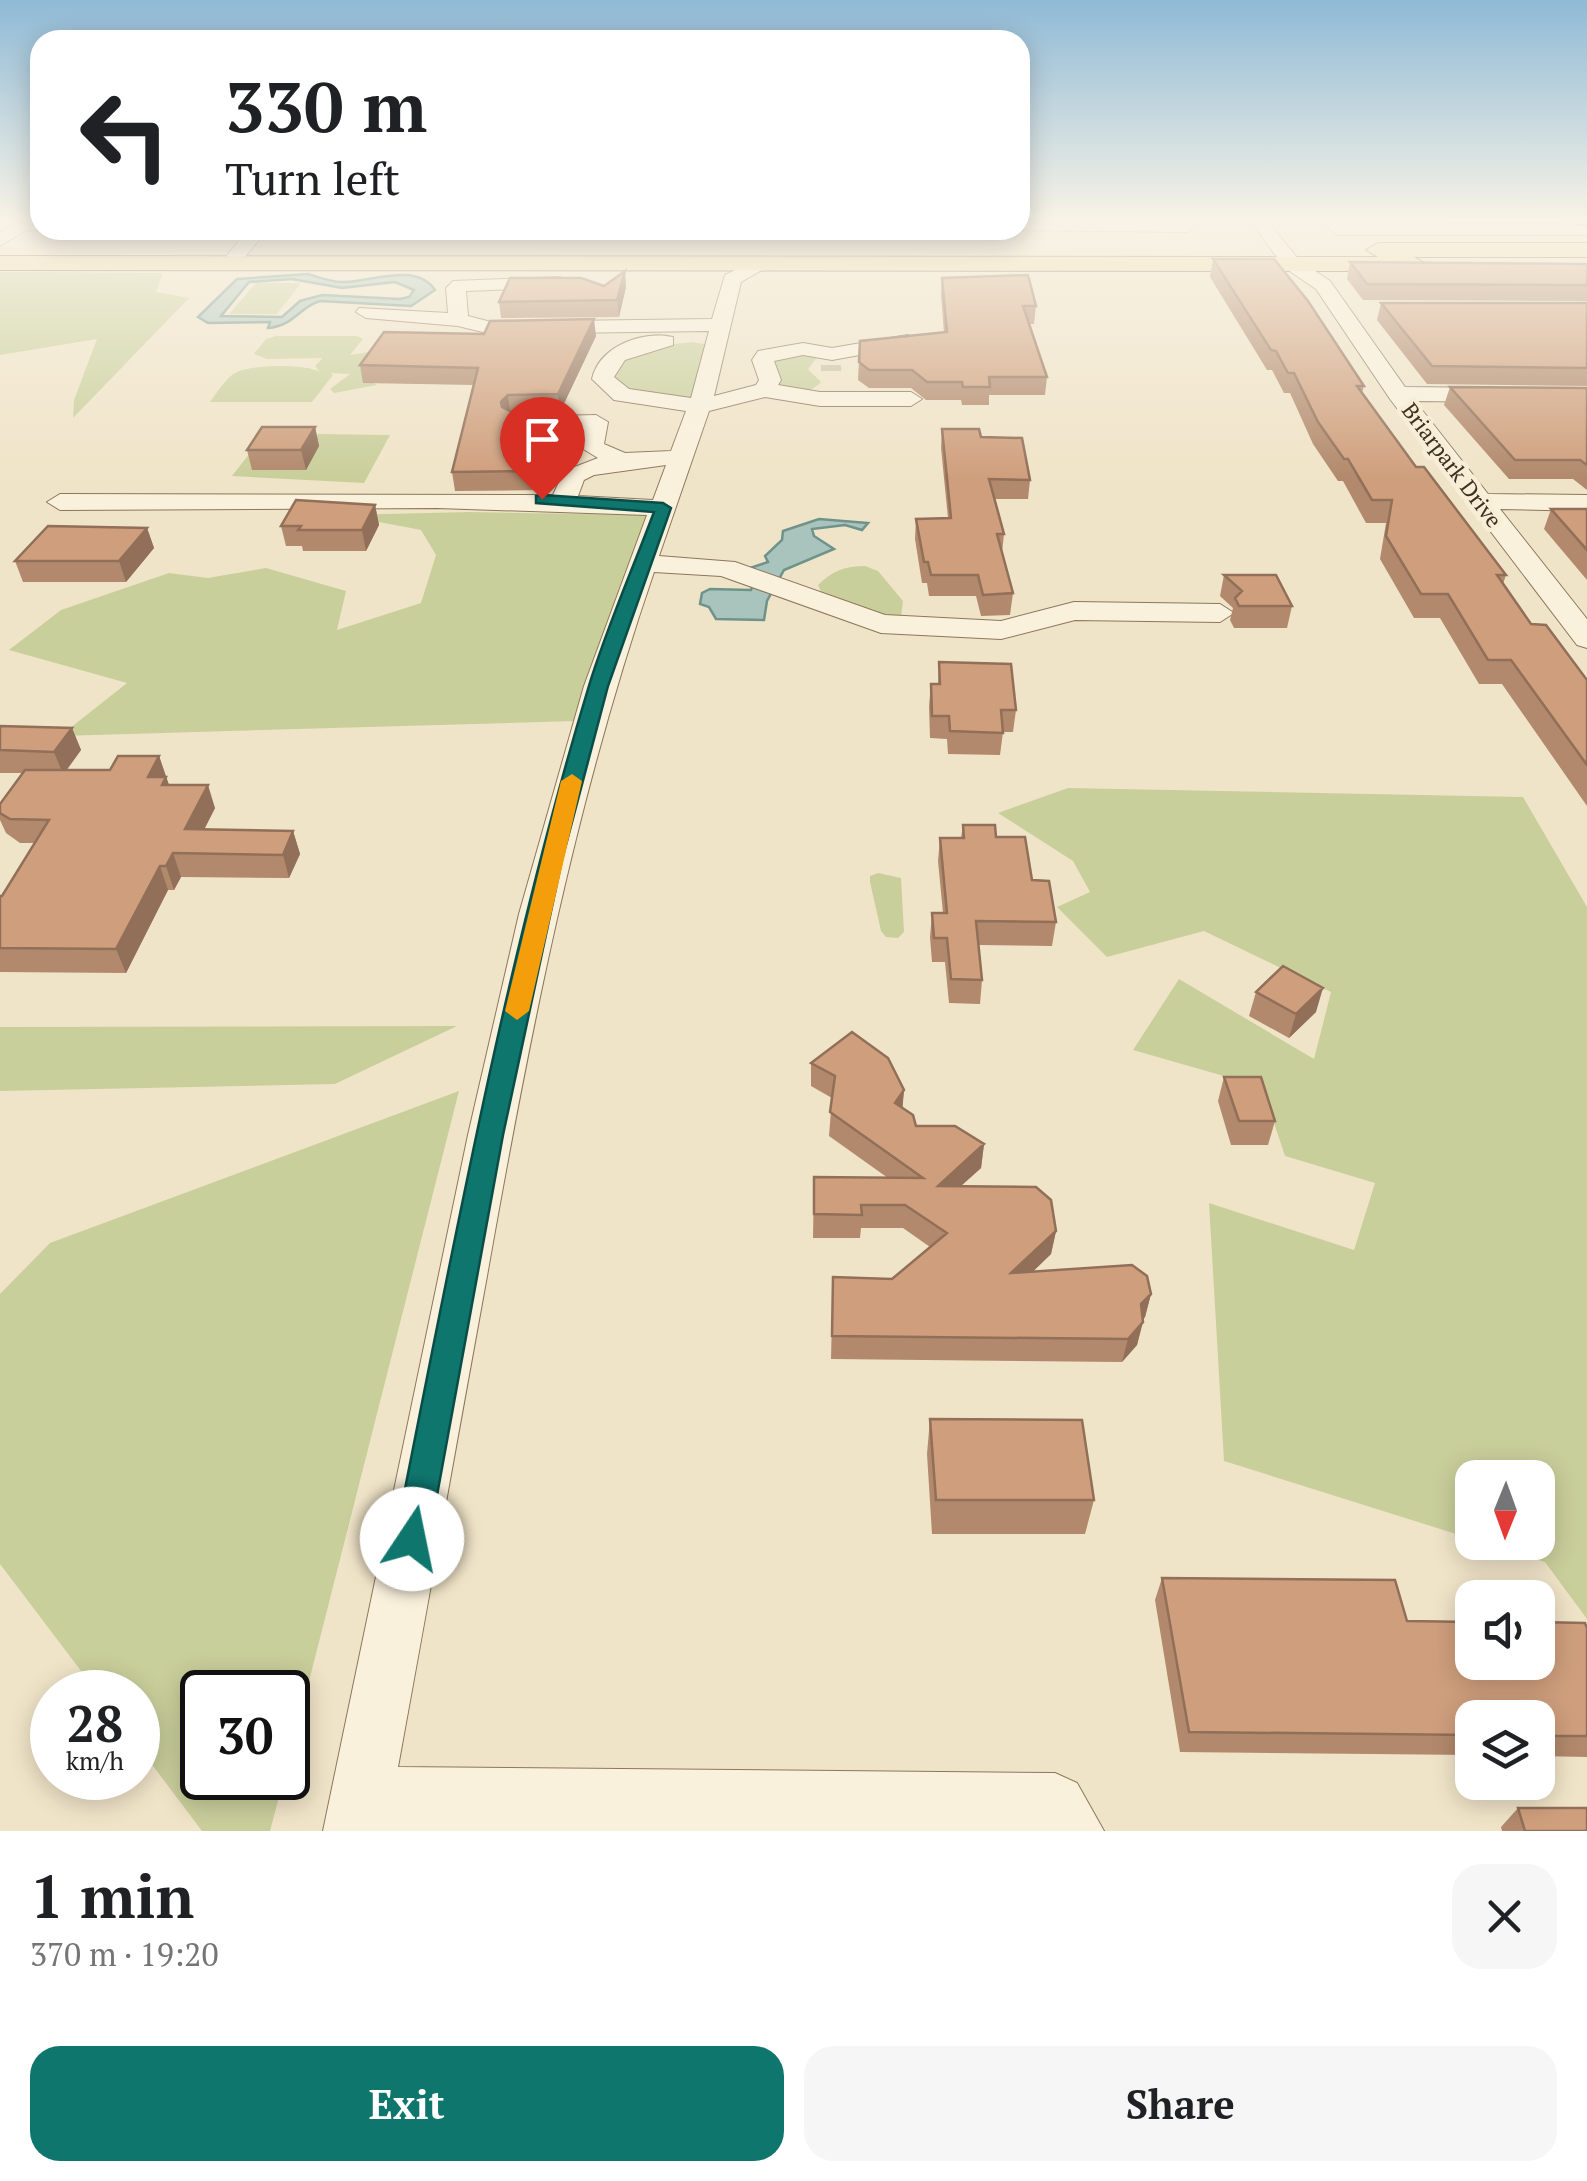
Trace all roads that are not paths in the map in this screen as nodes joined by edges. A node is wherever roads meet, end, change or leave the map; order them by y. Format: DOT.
graph roads {
  1 [pos="457,307"];
  2 [pos="641,307"];
  3 [pos="726,307"];
  4 [pos="1347,307"];
  5 [pos="366,312"];
  6 [pos="458,320"];
  7 [pos="722,324"];
  8 [pos="651,325"];
  9 [pos="914,341"];
  10 [pos="831,363"];
  11 [pos="766,390"];
  12 [pos="1398,394"];
  13 [pos="1587,396"];
  14 [pos="820,399"];
  15 [pos="912,399"];
  16 [pos="700,406"];
  17 [pos="518,422"];
  18 [pos="681,458"];
  19 [pos="623,461"];
  20 [pos="563,501"];
  21 [pos="1480,501"];
  22 [pos="60,502"];
  23 [pos="1587,503"];
  24 [pos="663,508"];
  25 [pos="643,563"];
  26 [pos="1220,613"];
  27 [pos="1587,640"];
  28 [pos="359,1814"];
  29 [pos="1072,1831"];
  1 -- 6 [label="street"];
  2 -- 8 [label="street"];
  3 -- 7 [label="street"];
  4 -- 12 [label="street, Briarpark Drive"];
  5 -- 6 [label="street"];
  6 -- 8 [label="street"];
  7 -- 8 [label="street"];
  7 -- 16 [label="street"];
  7 -- 16 [label="street"];
  9 -- 10 [label="street"];
  10 -- 11 [label="street"];
  10 -- 14 [label="street"];
  11 -- 14 [label="street"];
  11 -- 16 [label="street"];
  12 -- 13 [label="street"];
  12 -- 21 [label="street, Briarpark Drive"];
  14 -- 15 [label="street"];
  16 -- 18 [label="street"];
  17 -- 19 [label="street"];
  18 -- 19 [label="street"];
  18 -- 24 [label="street"];
  19 -- 20 [label="street"];
  20 -- 22 [label="street"];
  20 -- 24 [label="street"];
  21 -- 23 [label="street"];
  21 -- 27 [label="street, Briarpark Drive"];
  24 -- 25 [label="street"];
  25 -- 26 [label="street"];
  25 -- 28 [label="street"];
  28 -- 29 [label="street"];
}
